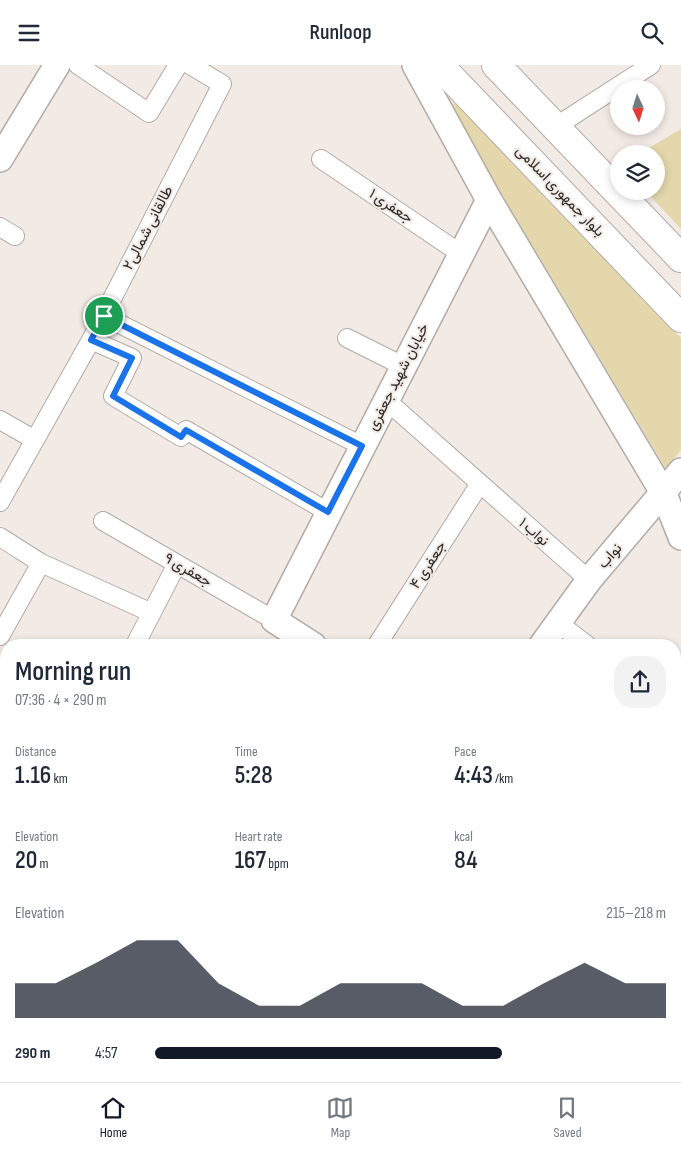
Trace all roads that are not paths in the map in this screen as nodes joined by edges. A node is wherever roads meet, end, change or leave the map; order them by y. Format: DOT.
graph roads {
  1 [pos="57,65"];
  2 [pos="78,65"];
  3 [pos="178,65"];
  4 [pos="190,65"];
  5 [pos="415,65"];
  6 [pos="438,65"];
  7 [pos="650,65"];
  8 [pos="498,66"];
  9 [pos="555,127"];
  10 [pos="0,159"];
  11 [pos="321,159"];
  12 [pos="489,199"];
  13 [pos="461,254"];
  14 [pos="681,258"];
  15 [pos="104,316"];
  16 [pos="681,318"];
  17 [pos="347,338"];
  18 [pos="91,340"];
  19 [pos="403,366"];
  20 [pos="386,400"];
  21 [pos="0,420"];
  22 [pos="35,440"];
  23 [pos="362,446"];
  24 [pos="681,471"];
  25 [pos="479,485"];
  26 [pos="672,500"];
  27 [pos="0,502"];
  28 [pos="328,512"];
  29 [pos="103,521"];
  30 [pos="0,537"];
  31 [pos="681,537"];
  32 [pos="41,563"];
  33 [pos="177,564"];
  34 [pos="590,580"];
  35 [pos="152,613"];
  36 [pos="274,620"];
  37 [pos="558,623"];
  38 [pos="0,636"];
  39 [pos="138,639"];
  40 [pos="301,639"];
  41 [pos="381,639"];
  42 [pos="546,639"];
  43 [pos="579,639"];
  1 -- 10 [label="street"];
  2 -- 3 [label="street"];
  4 -- 15 [label="street, طالقانی شمالی۲"];
  5 -- 12 [label="street"];
  6 -- 16 [label="main road, بلوار جمهوری اسلامی"];
  7 -- 9 [label="street"];
  8 -- 9 [label="main road"];
  9 -- 14 [label="main road"];
  11 -- 13 [label="street, جعفری ۱"];
  12 -- 13 [label="street, خیابان شهید جعفری"];
  12 -- 26 [label="street"];
  13 -- 19 [label="street, خیابان شهید جعفری"];
  15 -- 18 [label="street, طالقانی شمالی۲"];
  15 -- 23 [label="street"];
  17 -- 19 [label="street"];
  18 -- 22 [label="street, طالقانی شمالی۲"];
  18 -- 28 [label="street"];
  19 -- 20 [label="street, خیابان شهید جعفری"];
  20 -- 23 [label="street, خیابان شهید جعفری"];
  20 -- 25 [label="street"];
  21 -- 22 [label="street"];
  22 -- 27 [label="street, طالقانی شمالی۲"];
  23 -- 28 [label="street, خیابان شهید جعفری"];
  24 -- 26 [label="street, نواب"];
  25 -- 34 [label="street, نواب ۱"];
  25 -- 41 [label="street, جعفری ۴"];
  26 -- 31 [label="street"];
  26 -- 34 [label="street, نواب"];
  28 -- 36 [label="street, خیابان شهید جعفری"];
  29 -- 33 [label="street, جعفری ۹"];
  30 -- 32 [label="street"];
  32 -- 35 [label="street"];
  32 -- 38 [label="street"];
  33 -- 35 [label="street"];
  33 -- 36 [label="street, جعفری ۹"];
  34 -- 37 [label="street, نواب"];
  35 -- 39 [label="street"];
  36 -- 40 [label="street"];
  37 -- 42 [label="street, نواب"];
  37 -- 43 [label="street"];
}
